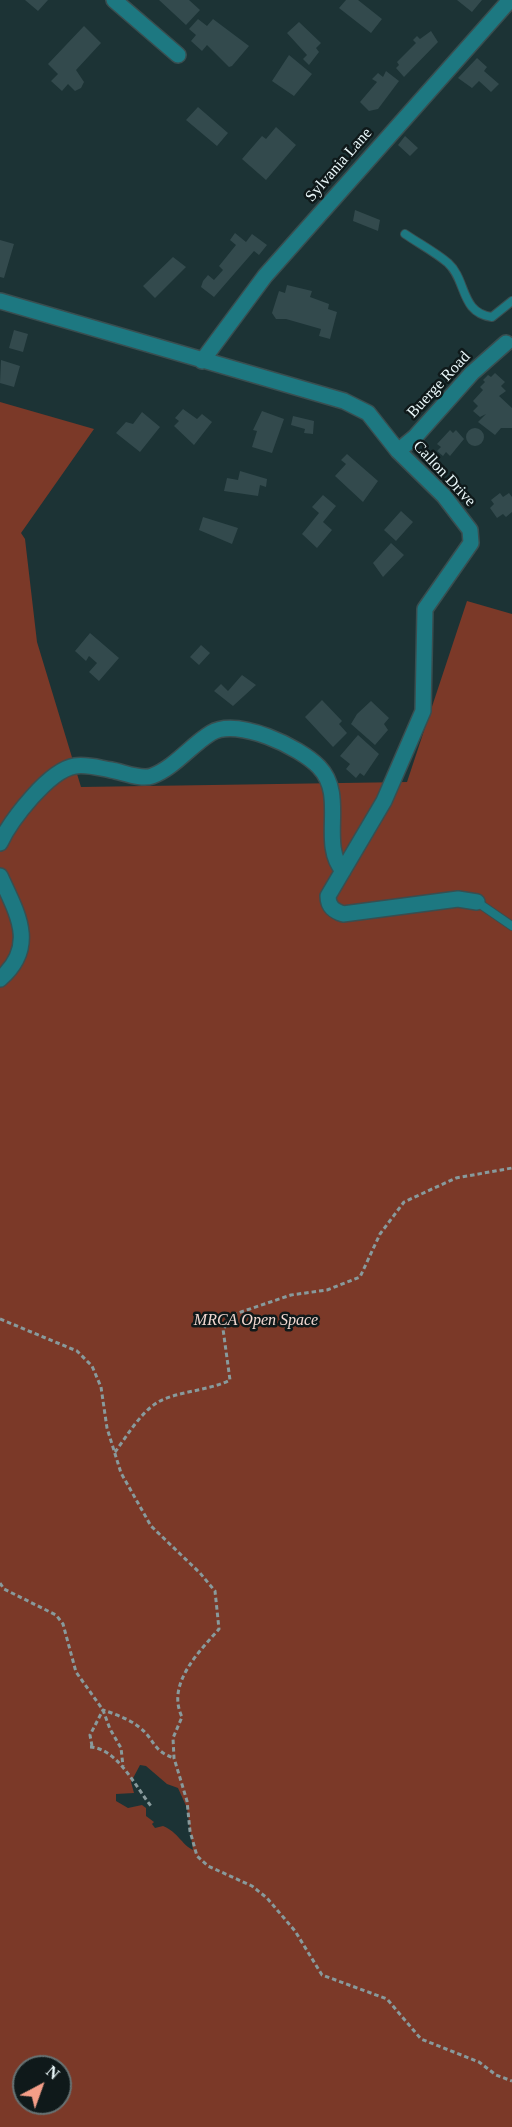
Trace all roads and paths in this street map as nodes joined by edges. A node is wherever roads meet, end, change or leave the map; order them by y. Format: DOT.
graph roads {
  1 [pos="114,0"];
  2 [pos="510,0"];
  3 [pos="178,55"];
  4 [pos="405,234"];
  5 [pos="0,301"];
  6 [pos="512,301"];
  7 [pos="509,340"];
  8 [pos="202,361"];
  9 [pos="398,451"];
  10 [pos="0,843"];
  11 [pos="343,871"];
  12 [pos="0,876"];
  13 [pos="477,902"];
  14 [pos="512,926"];
  15 [pos="0,979"];
  16 [pos="512,1168"];
  17 [pos="0,1319"];
  18 [pos="114,1452"];
  19 [pos="0,1583"];
  20 [pos="103,1710"];
  21 [pos="174,1758"];
  22 [pos="123,1766"];
  23 [pos="151,1806"];
  24 [pos="512,2081"];
  1 -- 3 [label="street"];
  2 -- 8 [label="street, Sylvania Lane"];
  4 -- 6 [label="lane"];
  5 -- 8 [label="street, Callon Drive"];
  7 -- 9 [label="street, Buerge Road"];
  8 -- 9 [label="street, Callon Drive"];
  9 -- 11 [label="street, Callon Drive"];
  10 -- 11 [label="street"];
  11 -- 13 [label="street, Callon Drive"];
  12 -- 15 [label="street"];
  13 -- 14 [label="lane"];
  16 -- 18 [label="path"];
  17 -- 18 [label="path"];
  18 -- 21 [label="path"];
  19 -- 20 [label="path"];
  20 -- 21 [label="path"];
  20 -- 22 [label="path"];
  20 -- 22 [label="path"];
  21 -- 24 [label="path"];
  22 -- 23 [label="path"];
}
